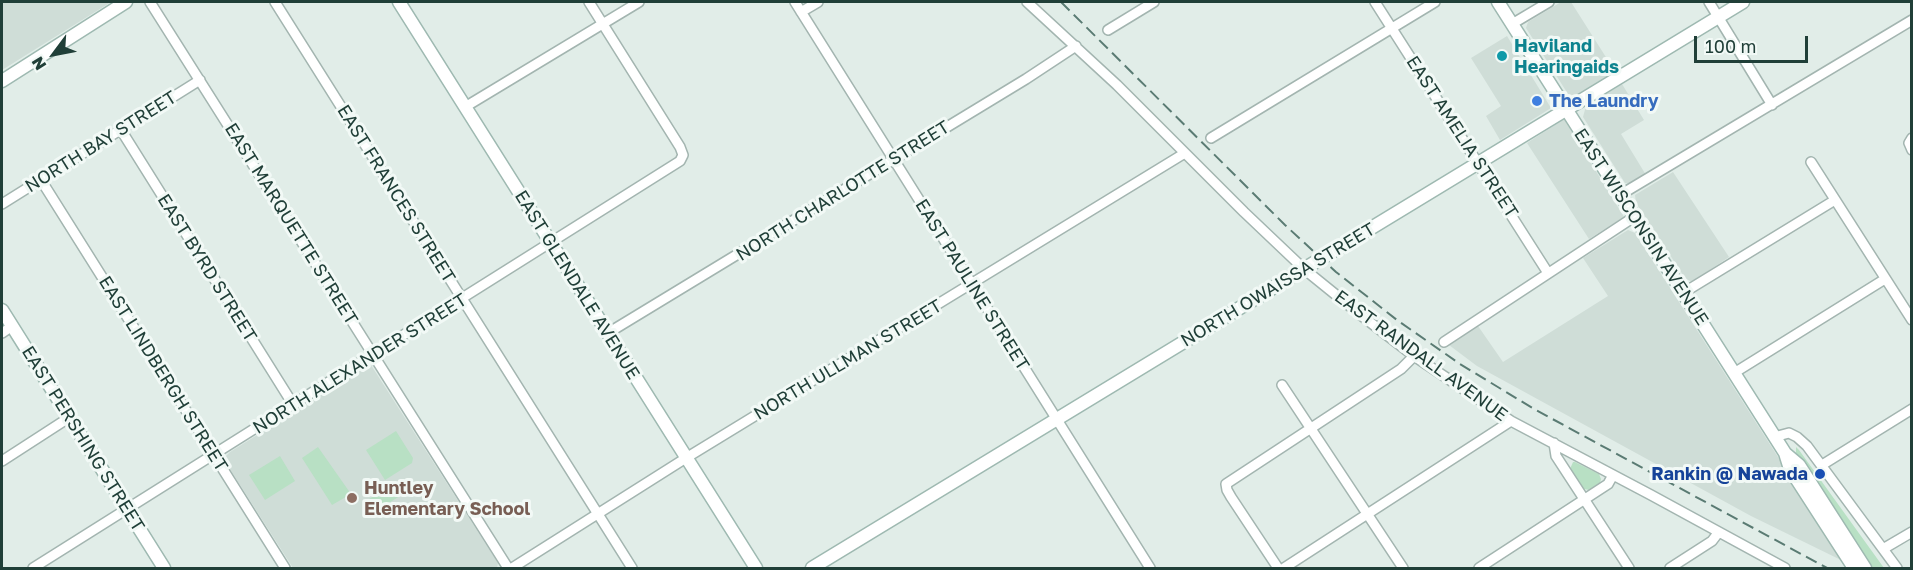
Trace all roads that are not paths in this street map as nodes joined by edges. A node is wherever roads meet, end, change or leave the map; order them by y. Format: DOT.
graph roads {
  1 [pos="126,2"];
  2 [pos="150,2"];
  3 [pos="275,2"];
  4 [pos="399,2"];
  5 [pos="589,2"];
  6 [pos="639,2"];
  7 [pos="795,2"];
  8 [pos="818,2"];
  9 [pos="1027,2"];
  10 [pos="1154,2"];
  11 [pos="1375,2"];
  12 [pos="1436,2"];
  13 [pos="1498,2"];
  14 [pos="1549,2"];
  15 [pos="1709,2"];
  16 [pos="1743,2"];
  17 [pos="801,12"];
  18 [pos="1718,16"];
  19 [pos="1911,20"];
  20 [pos="603,24"];
  21 [pos="1512,24"];
  22 [pos="1392,28"];
  23 [pos="1108,30"];
  24 [pos="1076,46"];
  25 [pos="200,80"];
  26 [pos="2,81"];
  27 [pos="1772,105"];
  28 [pos="465,107"];
  29 [pos="1565,109"];
  30 [pos="121,130"];
  31 [pos="1211,138"];
  32 [pos="1911,138"];
  33 [pos="1911,150"];
  34 [pos="1185,153"];
  35 [pos="894,160"];
  36 [pos="1811,162"];
  37 [pos="1478,164"];
  38 [pos="41,180"];
  39 [pos="1620,195"];
  40 [pos="1835,200"];
  41 [pos="2,204"];
  42 [pos="1634,217"];
  43 [pos="551,242"];
  44 [pos="1304,269"];
  45 [pos="1548,273"];
  46 [pos="1886,279"];
  47 [pos="971,285"];
  48 [pos="1683,293"];
  49 [pos="462,299"];
  50 [pos="2,310"];
  51 [pos="1911,320"];
  52 [pos="7,330"];
  53 [pos="608,333"];
  54 [pos="1444,342"];
  55 [pos="374,355"];
  56 [pos="1414,356"];
  57 [pos="1734,373"];
  58 [pos="1282,385"];
  59 [pos="294,406"];
  60 [pos="1911,409"];
  61 [pos="70,417"];
  62 [pos="1056,420"];
  63 [pos="1511,422"];
  64 [pos="1310,427"];
  65 [pos="1774,436"];
  66 [pos="1554,443"];
  67 [pos="1785,453"];
  68 [pos="214,456"];
  69 [pos="686,458"];
  70 [pos="2,460"];
  71 [pos="1822,465"];
  72 [pos="1613,475"];
  73 [pos="1584,500"];
  74 [pos="127,510"];
  75 [pos="597,513"];
  76 [pos="1367,515"];
  77 [pos="1911,532"];
  78 [pos="1718,533"];
  79 [pos="1883,549"];
  80 [pos="33,568"];
  81 [pos="164,568"];
  82 [pos="285,568"];
  83 [pos="510,568"];
  84 [pos="632,568"];
  85 [pos="756,568"];
  86 [pos="812,568"];
  87 [pos="1150,568"];
  88 [pos="1278,568"];
  89 [pos="1284,568"];
  90 [pos="1403,568"];
  91 [pos="1479,568"];
  92 [pos="1629,568"];
  93 [pos="1670,568"];
  94 [pos="1785,568"];
  95 [pos="1854,568"];
  96 [pos="1865,568"];
  97 [pos="1897,568"];
  1 -- 26 [label="street"];
  2 -- 25 [label="street, EAST MARQUETTE STREET"];
  3 -- 49 [label="street, EAST FRANCES STREET"];
  4 -- 28 [label="street, EAST GLENDALE AVENUE"];
  5 -- 20 [label="street"];
  6 -- 20 [label="street"];
  7 -- 17 [label="street, EAST PAULINE STREET"];
  8 -- 17 [label="street"];
  9 -- 24 [label="street, EAST RANDALL AVENUE"];
  10 -- 23 [label="street"];
  11 -- 22 [label="street, EAST AMELIA STREET"];
  12 -- 22 [label="street"];
  13 -- 21 [label="street, EAST WISCONSIN AVENUE"];
  14 -- 21 [label="street"];
  15 -- 18 [label="street"];
  16 -- 18 [label="street, NORTH OWAISSA STREET"];
  17 -- 35 [label="street, EAST PAULINE STREET"];
  18 -- 27 [label="street"];
  18 -- 29 [label="street, NORTH OWAISSA STREET"];
  19 -- 27 [label="street"];
  20 -- 28 [label="street"];
  20 -- 43 [label="street, NORTH ALEXANDER STREET"];
  21 -- 29 [label="street, EAST WISCONSIN AVENUE"];
  22 -- 31 [label="street"];
  22 -- 37 [label="street, EAST AMELIA STREET"];
  24 -- 34 [label="street, EAST RANDALL AVENUE"];
  24 -- 35 [label="street, NORTH CHARLOTTE STREET"];
  25 -- 30 [label="street, NORTH BAY STREET"];
  25 -- 55 [label="street, EAST MARQUETTE STREET"];
  27 -- 39 [label="street"];
  28 -- 43 [label="street, EAST GLENDALE AVENUE"];
  29 -- 37 [label="street, NORTH OWAISSA STREET"];
  29 -- 39 [label="street, EAST WISCONSIN AVENUE"];
  30 -- 38 [label="street, NORTH BAY STREET"];
  30 -- 59 [label="street, EAST BYRD STREET"];
  32 -- 33 [label="street"];
  34 -- 44 [label="street, EAST RANDALL AVENUE"];
  34 -- 47 [label="street, NORTH ULLMAN STREET"];
  35 -- 47 [label="street, EAST PAULINE STREET"];
  35 -- 53 [label="street, NORTH CHARLOTTE STREET"];
  36 -- 40 [label="street"];
  37 -- 44 [label="street, NORTH OWAISSA STREET"];
  37 -- 45 [label="street, EAST AMELIA STREET"];
  38 -- 41 [label="street, NORTH BAY STREET"];
  38 -- 68 [label="street, EAST LINDBERGH STREET"];
  39 -- 42 [label="street, EAST WISCONSIN AVENUE"];
  40 -- 46 [label="street"];
  40 -- 48 [label="street"];
  42 -- 45 [label="street"];
  42 -- 48 [label="street, EAST WISCONSIN AVENUE"];
  43 -- 49 [label="street, NORTH ALEXANDER STREET"];
  43 -- 53 [label="street, EAST GLENDALE AVENUE"];
  44 -- 56 [label="street, EAST RANDALL AVENUE"];
  44 -- 62 [label="street, NORTH OWAISSA STREET"];
  45 -- 54 [label="street"];
  46 -- 51 [label="street"];
  46 -- 57 [label="street"];
  47 -- 62 [label="street, EAST PAULINE STREET"];
  47 -- 69 [label="street, NORTH ULLMAN STREET"];
  48 -- 57 [label="street, EAST WISCONSIN AVENUE"];
  49 -- 55 [label="street, NORTH ALEXANDER STREET"];
  49 -- 75 [label="street, EAST FRANCES STREET"];
  50 -- 52 [label="street, EAST PERSHING STREET"];
  52 -- 61 [label="street, EAST PERSHING STREET"];
  53 -- 69 [label="street, EAST GLENDALE AVENUE"];
  55 -- 59 [label="street, NORTH ALEXANDER STREET"];
  55 -- 83 [label="street, EAST MARQUETTE STREET"];
  56 -- 63 [label="street, EAST RANDALL AVENUE"];
  56 -- 64 [label="street"];
  57 -- 65 [label="street, EAST WISCONSIN AVENUE"];
  58 -- 64 [label="street"];
  59 -- 68 [label="street, NORTH ALEXANDER STREET"];
  60 -- 71 [label="street"];
  61 -- 70 [label="street"];
  61 -- 74 [label="street, EAST PERSHING STREET"];
  62 -- 86 [label="street, NORTH OWAISSA STREET"];
  62 -- 87 [label="street, EAST PAULINE STREET"];
  63 -- 66 [label="street, EAST RANDALL AVENUE"];
  63 -- 76 [label="street"];
  64 -- 76 [label="street"];
  64 -- 88 [label="street"];
  65 -- 67 [label="street, EAST WISCONSIN AVENUE"];
  65 -- 71 [label="street"];
  66 -- 72 [label="street, EAST RANDALL AVENUE"];
  66 -- 73 [label="street"];
  67 -- 95 [label="street, EAST WISCONSIN AVENUE"];
  67 -- 96 [label="street, EAST WISCONSIN AVENUE"];
  68 -- 74 [label="street, NORTH ALEXANDER STREET"];
  68 -- 82 [label="street, EAST LINDBERGH STREET"];
  69 -- 75 [label="street, NORTH ULLMAN STREET"];
  69 -- 85 [label="street, EAST GLENDALE AVENUE"];
  71 -- 79 [label="street"];
  72 -- 73 [label="street"];
  72 -- 78 [label="street, EAST RANDALL AVENUE"];
  73 -- 91 [label="street"];
  73 -- 92 [label="street"];
  74 -- 80 [label="street, NORTH ALEXANDER STREET"];
  74 -- 81 [label="street, EAST PERSHING STREET"];
  75 -- 83 [label="street, NORTH ULLMAN STREET"];
  75 -- 84 [label="street, EAST FRANCES STREET"];
  76 -- 89 [label="street"];
  76 -- 90 [label="street"];
  77 -- 79 [label="street"];
  78 -- 93 [label="street"];
  78 -- 94 [label="street, EAST RANDALL AVENUE"];
  79 -- 97 [label="street"];
}
